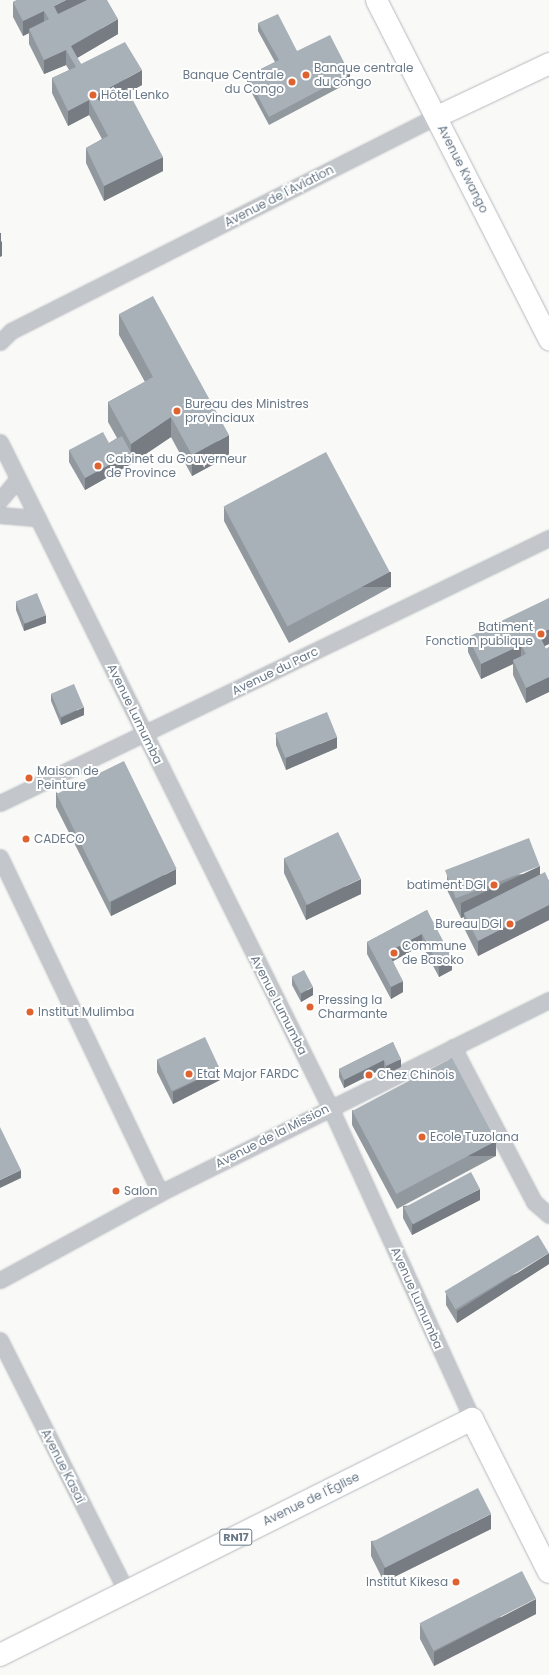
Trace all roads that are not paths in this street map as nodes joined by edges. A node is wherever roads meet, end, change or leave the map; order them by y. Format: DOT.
graph roads {
  1 [pos="376,0"];
  2 [pos="549,63"];
  3 [pos="437,116"];
  4 [pos="5,331"];
  5 [pos="549,339"];
  6 [pos="0,342"];
  7 [pos="0,442"];
  8 [pos="17,480"];
  9 [pos="0,500"];
  10 [pos="0,515"];
  11 [pos="38,518"];
  12 [pos="549,538"];
  13 [pos="146,734"];
  14 [pos="0,803"];
  15 [pos="0,857"];
  16 [pos="549,1000"];
  17 [pos="452,1047"];
  18 [pos="330,1107"];
  19 [pos="160,1193"];
  20 [pos="549,1215"];
  21 [pos="0,1280"];
  22 [pos="0,1340"];
  23 [pos="472,1419"];
  24 [pos="549,1572"];
  25 [pos="126,1592"];
  26 [pos="0,1655"];
  1 -- 3 [label="street, Avenue Kwango"];
  2 -- 3 [label="street, Avenue de l'Aviation"];
  3 -- 4 [label="street, Avenue de l'Aviation"];
  3 -- 5 [label="street, Avenue Kwango"];
  4 -- 6 [label="street, Avenue de l'Aviation"];
  7 -- 8 [label="street, Avenue Lumumba"];
  8 -- 9 [label="street"];
  8 -- 11 [label="street, Avenue Lumumba"];
  10 -- 11 [label="street"];
  11 -- 13 [label="street, Avenue Lumumba"];
  12 -- 13 [label="street, Avenue du Parc"];
  13 -- 14 [label="street, Avenue du Parc"];
  13 -- 18 [label="street, Avenue Lumumba"];
  15 -- 19 [label="street"];
  16 -- 17 [label="street, Avenue de la Mission"];
  17 -- 18 [label="street, Avenue de la Mission"];
  17 -- 20 [label="street"];
  18 -- 19 [label="street, Avenue de la Mission"];
  18 -- 23 [label="street, Avenue Lumumba"];
  19 -- 21 [label="street, Avenue de la Mission"];
  22 -- 25 [label="street, Avenue Kasaï"];
  23 -- 24 [label="main road, Avenue Lumumba"];
  23 -- 25 [label="main road, Avenue de l'Église / RN17"];
  25 -- 26 [label="main road, Avenue de l'Église / RN17"];
}
